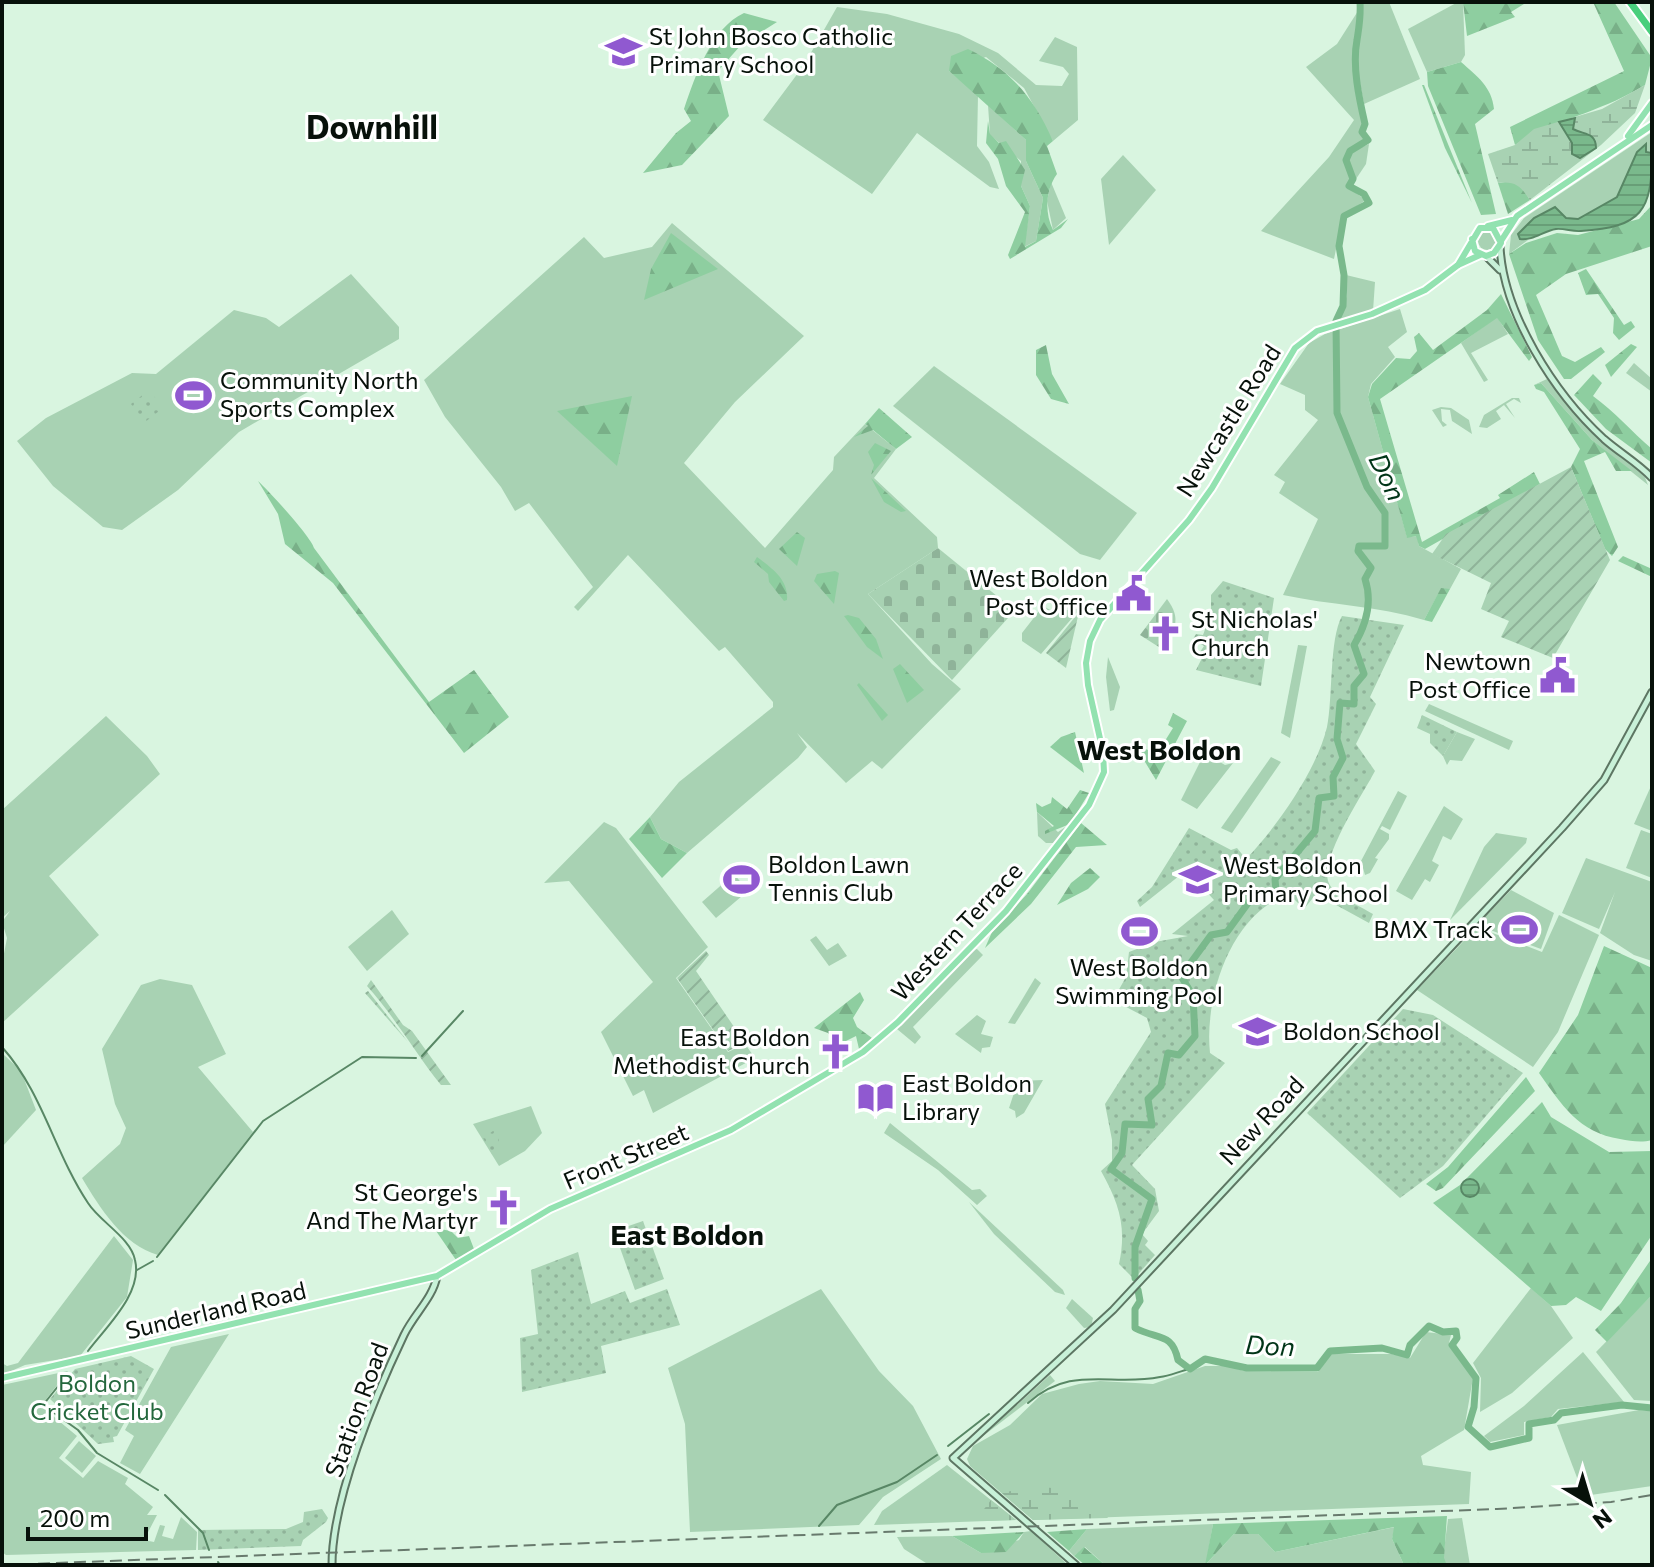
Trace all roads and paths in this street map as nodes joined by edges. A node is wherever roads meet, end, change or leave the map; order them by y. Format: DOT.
graph roads {
  1 [pos="1630,2"];
  2 [pos="1652,32"];
  3 [pos="1652,103"];
  4 [pos="1652,125"];
  5 [pos="1623,142"];
  6 [pos="1512,220"];
  7 [pos="1485,227"];
  8 [pos="1472,239"];
  9 [pos="1500,244"];
  10 [pos="1484,255"];
  11 [pos="1458,265"];
  12 [pos="1501,271"];
  13 [pos="1648,471"];
  14 [pos="1652,478"];
  15 [pos="1651,696"];
  16 [pos="1103,752"];
  17 [pos="830,1073"];
  18 [pos="437,1276"];
  19 [pos="2,1378"];
  20 [pos="332,1565"];
  21 [pos="1076,1565"];
  1 -- 2 [label="highway"];
  3 -- 5 [label="main road"];
  4 -- 5 [label="main road"];
  5 -- 6 [label="main road"];
  6 -- 7 [label="main road"];
  6 -- 9 [label="main road"];
  7 -- 8 [label="main road"];
  7 -- 9 [label="main road"];
  8 -- 10 [label="main road"];
  8 -- 11 [label="main road, Newcastle Road"];
  9 -- 10 [label="main road"];
  9 -- 12 [label="main road"];
  10 -- 11 [label="main road, Newcastle Road"];
  10 -- 12 [label="main road"];
  11 -- 16 [label="main road, Newcastle Road"];
  12 -- 13 [label="main road"];
  13 -- 14 [label="main road"];
  15 -- 21 [label="main road, New Road"];
  16 -- 17 [label="main road, Western Terrace"];
  17 -- 18 [label="main road, Front Street"];
  18 -- 19 [label="main road, Sunderland Road"];
  18 -- 20 [label="main road, Station Road"];
}
